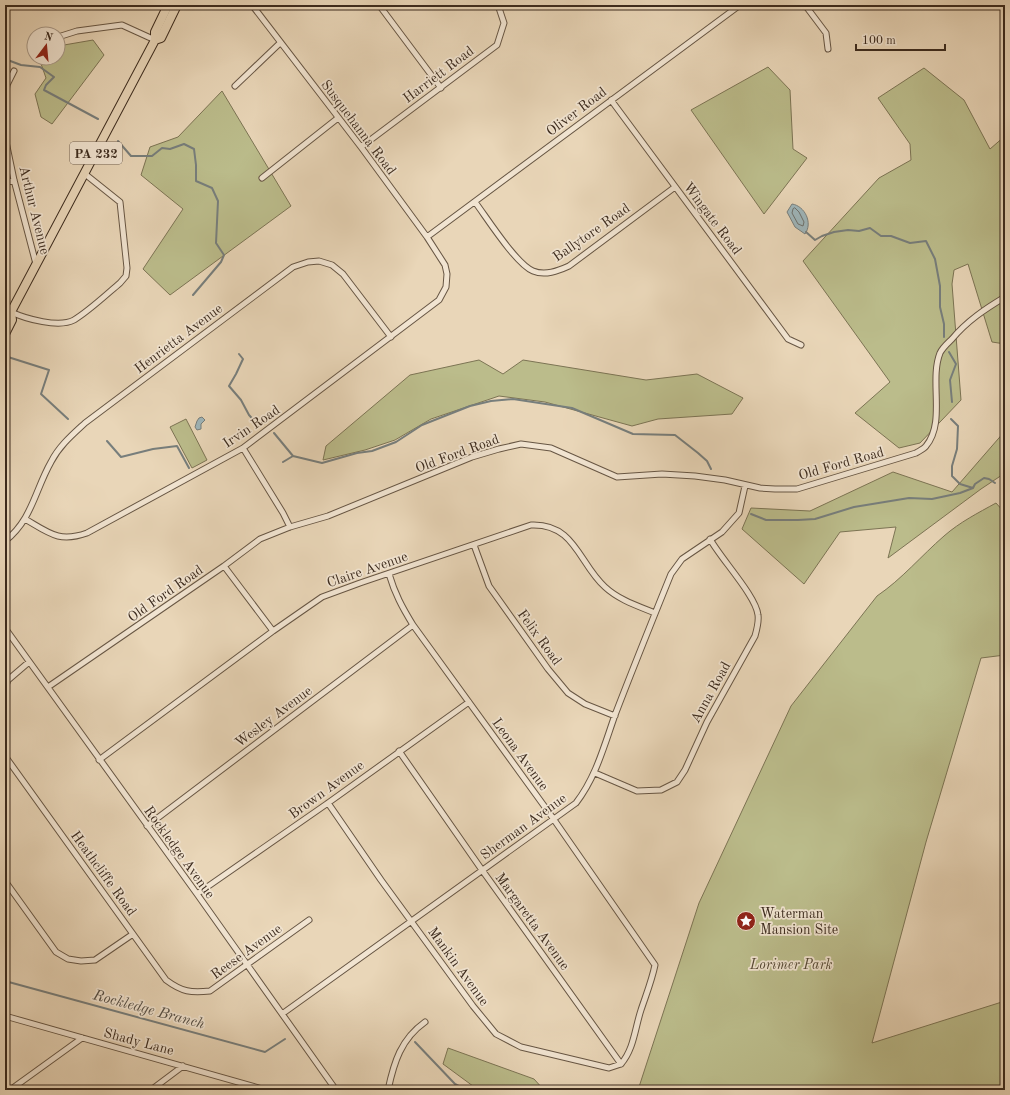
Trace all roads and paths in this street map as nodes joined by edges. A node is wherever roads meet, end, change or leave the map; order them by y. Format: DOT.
graph roads {
  1 [pos="168,5"];
  2 [pos="177,5"];
  3 [pos="252,5"];
  4 [pos="379,5"];
  5 [pos="498,5"];
  6 [pos="740,5"];
  7 [pos="805,5"];
  8 [pos="66,34"];
  9 [pos="155,40"];
  10 [pos="280,42"];
  11 [pos="828,49"];
  12 [pos="14,71"];
  13 [pos="235,86"];
  14 [pos="441,88"];
  15 [pos="5,99"];
  16 [pos="611,100"];
  17 [pos="338,118"];
  18 [pos="5,138"];
  19 [pos="361,147"];
  20 [pos="85,174"];
  21 [pos="262,178"];
  22 [pos="14,180"];
  23 [pos="5,182"];
  24 [pos="675,187"];
  25 [pos="475,202"];
  26 [pos="427,237"];
  27 [pos="445,265"];
  28 [pos="36,266"];
  29 [pos="1005,297"];
  30 [pos="8,314"];
  31 [pos="5,334"];
  32 [pos="392,337"];
  33 [pos="801,345"];
  34 [pos="243,448"];
  35 [pos="745,486"];
  36 [pos="25,519"];
  37 [pos="290,526"];
  38 [pos="710,539"];
  39 [pos="5,540"];
  40 [pos="474,545"];
  41 [pos="224,566"];
  42 [pos="389,574"];
  43 [pos="655,612"];
  44 [pos="413,625"];
  45 [pos="5,628"];
  46 [pos="273,631"];
  47 [pos="29,662"];
  48 [pos="48,687"];
  49 [pos="5,688"];
  50 [pos="469,702"];
  51 [pos="615,716"];
  52 [pos="399,751"];
  53 [pos="5,756"];
  54 [pos="99,760"];
  55 [pos="595,773"];
  56 [pos="328,803"];
  57 [pos="554,820"];
  58 [pos="147,826"];
  59 [pos="482,870"];
  60 [pos="5,881"];
  61 [pos="197,894"];
  62 [pos="309,920"];
  63 [pos="411,921"];
  64 [pos="133,934"];
  65 [pos="246,966"];
  66 [pos="193,993"];
  67 [pos="282,1014"];
  68 [pos="5,1016"];
  69 [pos="425,1022"];
  70 [pos="82,1038"];
  71 [pos="621,1064"];
  72 [pos="183,1066"];
  73 [pos="10,1090"];
  74 [pos="151,1090"];
  75 [pos="266,1090"];
  76 [pos="336,1090"];
  77 [pos="388,1090"];
  1 -- 9 [label="main road, PA 232"];
  2 -- 9 [label="main road, PA 232"];
  3 -- 10 [label="street, Susquehanna Road"];
  4 -- 14 [label="street"];
  5 -- 14 [label="street, Harriett Road"];
  6 -- 16 [label="street, Oliver Road"];
  7 -- 11 [label="street"];
  8 -- 9 [label="street"];
  9 -- 20 [label="main road, PA 232"];
  10 -- 13 [label="street"];
  10 -- 17 [label="street, Susquehanna Road"];
  12 -- 15 [label="street"];
  14 -- 19 [label="street, Harriett Road"];
  16 -- 24 [label="street, Wingate Road"];
  16 -- 25 [label="street, Oliver Road"];
  17 -- 19 [label="street, Susquehanna Road"];
  17 -- 21 [label="street"];
  18 -- 22 [label="street, Arthur Avenue"];
  19 -- 26 [label="street, Susquehanna Road"];
  20 -- 28 [label="main road, PA 232"];
  20 -- 30 [label="street"];
  22 -- 23 [label="street"];
  22 -- 28 [label="street, Arthur Avenue"];
  24 -- 25 [label="street, Ballytore Road"];
  24 -- 33 [label="street, Wingate Road"];
  25 -- 26 [label="street, Oliver Road"];
  26 -- 27 [label="street, Susquehanna Road"];
  27 -- 32 [label="street, Irvin Road"];
  28 -- 30 [label="main road, PA 232"];
  29 -- 35 [label="street, Old Ford Road"];
  30 -- 31 [label="main road, PA 232"];
  32 -- 34 [label="street, Irvin Road"];
  32 -- 36 [label="street, Henrietta Avenue"];
  34 -- 36 [label="street, Irvin Road"];
  34 -- 37 [label="street"];
  35 -- 37 [label="street, Old Ford Road"];
  35 -- 38 [label="street, Sherman Avenue"];
  36 -- 39 [label="street, Henrietta Avenue"];
  37 -- 41 [label="street, Old Ford Road"];
  38 -- 43 [label="street, Sherman Avenue"];
  38 -- 55 [label="street, Anna Road"];
  40 -- 42 [label="street, Claire Avenue"];
  40 -- 43 [label="street, Claire Avenue"];
  40 -- 51 [label="street, Felix Road"];
  41 -- 46 [label="street"];
  41 -- 48 [label="street, Old Ford Road"];
  42 -- 44 [label="street, Leona Avenue"];
  42 -- 46 [label="street, Claire Avenue"];
  43 -- 51 [label="street, Sherman Avenue"];
  44 -- 50 [label="street, Leona Avenue"];
  44 -- 58 [label="street, Wesley Avenue"];
  45 -- 47 [label="street, Rockledge Avenue"];
  46 -- 54 [label="street, Claire Avenue"];
  47 -- 48 [label="street, Rockledge Avenue"];
  47 -- 49 [label="street"];
  48 -- 54 [label="street, Rockledge Avenue"];
  50 -- 52 [label="street, Brown Avenue"];
  50 -- 57 [label="street, Leona Avenue"];
  51 -- 55 [label="street, Sherman Avenue"];
  52 -- 56 [label="street, Brown Avenue"];
  52 -- 59 [label="street, Margaretta Avenue"];
  53 -- 64 [label="street, Heathcliffe Road"];
  54 -- 58 [label="street, Rockledge Avenue"];
  55 -- 57 [label="street, Sherman Avenue"];
  56 -- 61 [label="street, Brown Avenue"];
  56 -- 63 [label="street, Mankin Avenue"];
  57 -- 59 [label="street, Sherman Avenue"];
  57 -- 71 [label="street, Leona Avenue"];
  58 -- 61 [label="street, Rockledge Avenue"];
  59 -- 63 [label="street, Sherman Avenue"];
  59 -- 71 [label="street, Margaretta Avenue"];
  60 -- 64 [label="street"];
  61 -- 65 [label="street, Rockledge Avenue"];
  62 -- 65 [label="street, Reese Avenue"];
  63 -- 67 [label="street, Sherman Avenue"];
  63 -- 71 [label="street, Mankin Avenue"];
  64 -- 66 [label="street, Heathcliffe Road"];
  65 -- 66 [label="street, Reese Avenue"];
  65 -- 67 [label="street, Rockledge Avenue"];
  67 -- 76 [label="street, Rockledge Avenue"];
  68 -- 70 [label="street, Shady Lane"];
  69 -- 77 [label="street"];
  70 -- 72 [label="street, Shady Lane"];
  70 -- 73 [label="street"];
  72 -- 74 [label="street"];
  72 -- 75 [label="street, Shady Lane"];
}
